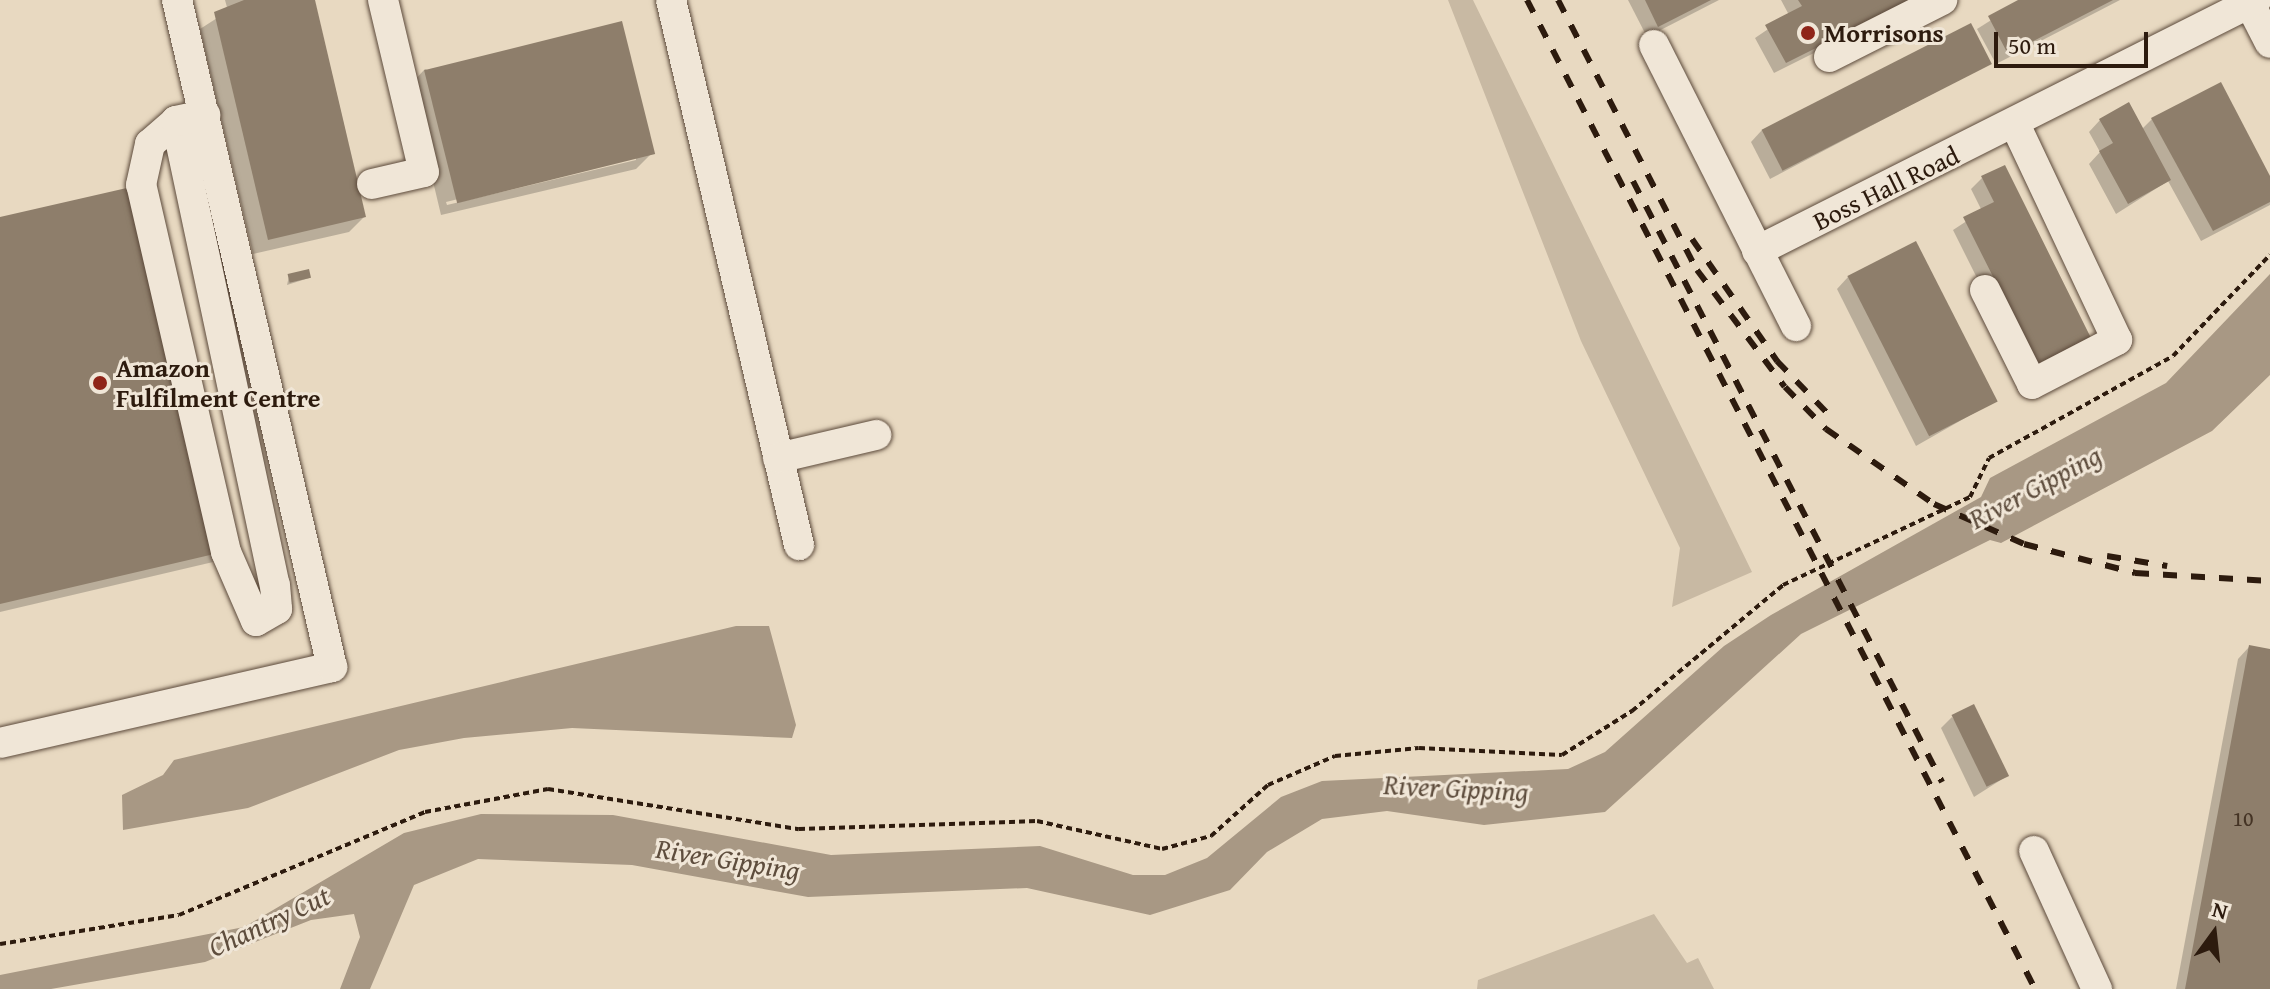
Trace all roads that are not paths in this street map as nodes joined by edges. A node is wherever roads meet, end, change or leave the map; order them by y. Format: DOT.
graph roads {
  1 [pos="177,0"];
  2 [pos="383,0"];
  3 [pos="671,0"];
  4 [pos="1942,0"];
  5 [pos="2251,1"];
  6 [pos="2270,43"];
  7 [pos="1654,45"];
  8 [pos="1829,57"];
  9 [pos="190,118"];
  10 [pos="2015,124"];
  11 [pos="372,184"];
  12 [pos="1757,251"];
  13 [pos="1985,290"];
  14 [pos="1796,326"];
  15 [pos="876,435"];
  16 [pos="778,458"];
  17 [pos="799,545"];
  18 [pos="0,743"];
  19 [pos="2034,851"];
  20 [pos="2097,989"];
  1 -- 9 [label="street"];
  2 -- 11 [label="street"];
  3 -- 16 [label="street"];
  4 -- 8 [label="street"];
  5 -- 6 [label="street, Boss Hall Road"];
  5 -- 10 [label="street, Boss Hall Road"];
  7 -- 12 [label="street"];
  9 -- 9 [label="street"];
  9 -- 18 [label="street"];
  10 -- 12 [label="street, Boss Hall Road"];
  10 -- 13 [label="street"];
  12 -- 14 [label="street"];
  15 -- 16 [label="street"];
  16 -- 17 [label="street"];
  19 -- 20 [label="street"];
}
